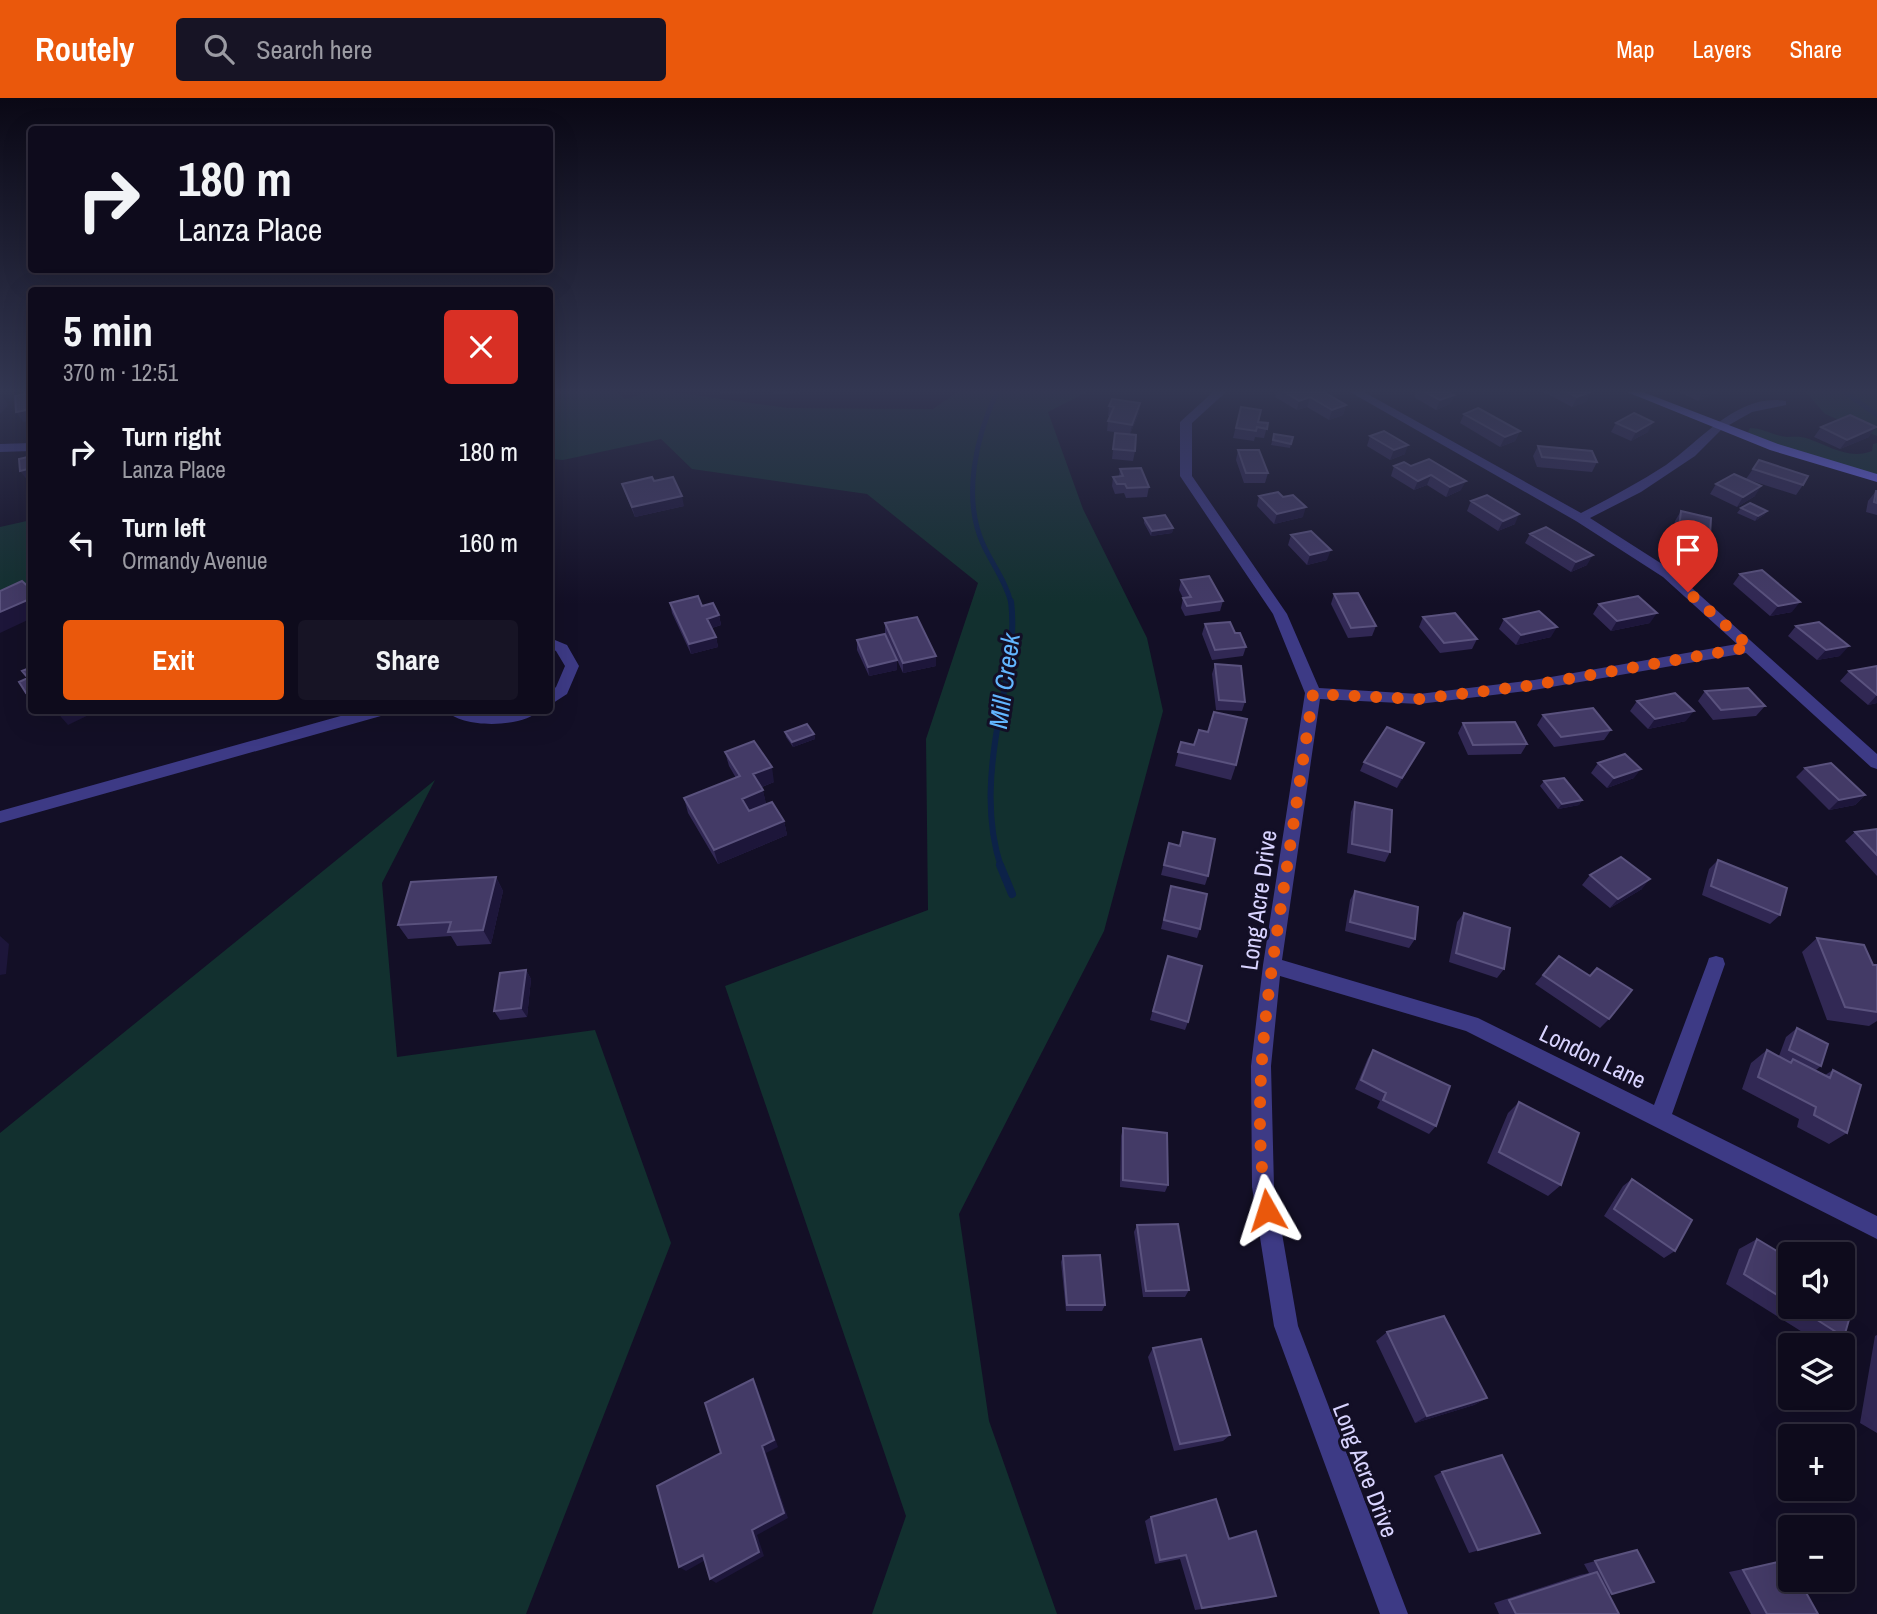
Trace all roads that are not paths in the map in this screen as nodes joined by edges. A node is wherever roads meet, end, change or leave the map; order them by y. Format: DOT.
graph roads {
  1 [pos="1186,463"];
  2 [pos="1482,463"];
  3 [pos="1677,463"];
  4 [pos="1829,463"];
  5 [pos="1877,478"];
  6 [pos="1581,518"];
  7 [pos="553,644"];
  8 [pos="1750,647"];
  9 [pos="1313,694"];
  10 [pos="553,698"];
  11 [pos="369,714"];
  12 [pos="460,714"];
  13 [pos="521,714"];
  14 [pos="1877,763"];
  15 [pos="0,817"];
  16 [pos="1716,964"];
  17 [pos="1272,965"];
  18 [pos="1660,1118"];
  19 [pos="1877,1228"];
  20 [pos="1394,1614"];
  1 -- 9 [label="street"];
  2 -- 6 [label="street"];
  3 -- 6 [label="street"];
  4 -- 5 [label="street"];
  6 -- 8 [label="street"];
  7 -- 10 [label="street"];
  8 -- 9 [label="street"];
  8 -- 14 [label="street"];
  9 -- 17 [label="street, Long Acre Drive"];
  11 -- 15 [label="street"];
  12 -- 13 [label="street"];
  16 -- 18 [label="street"];
  17 -- 18 [label="street, London Lane"];
  17 -- 20 [label="street, Long Acre Drive"];
  18 -- 19 [label="street, London Lane"];
}
